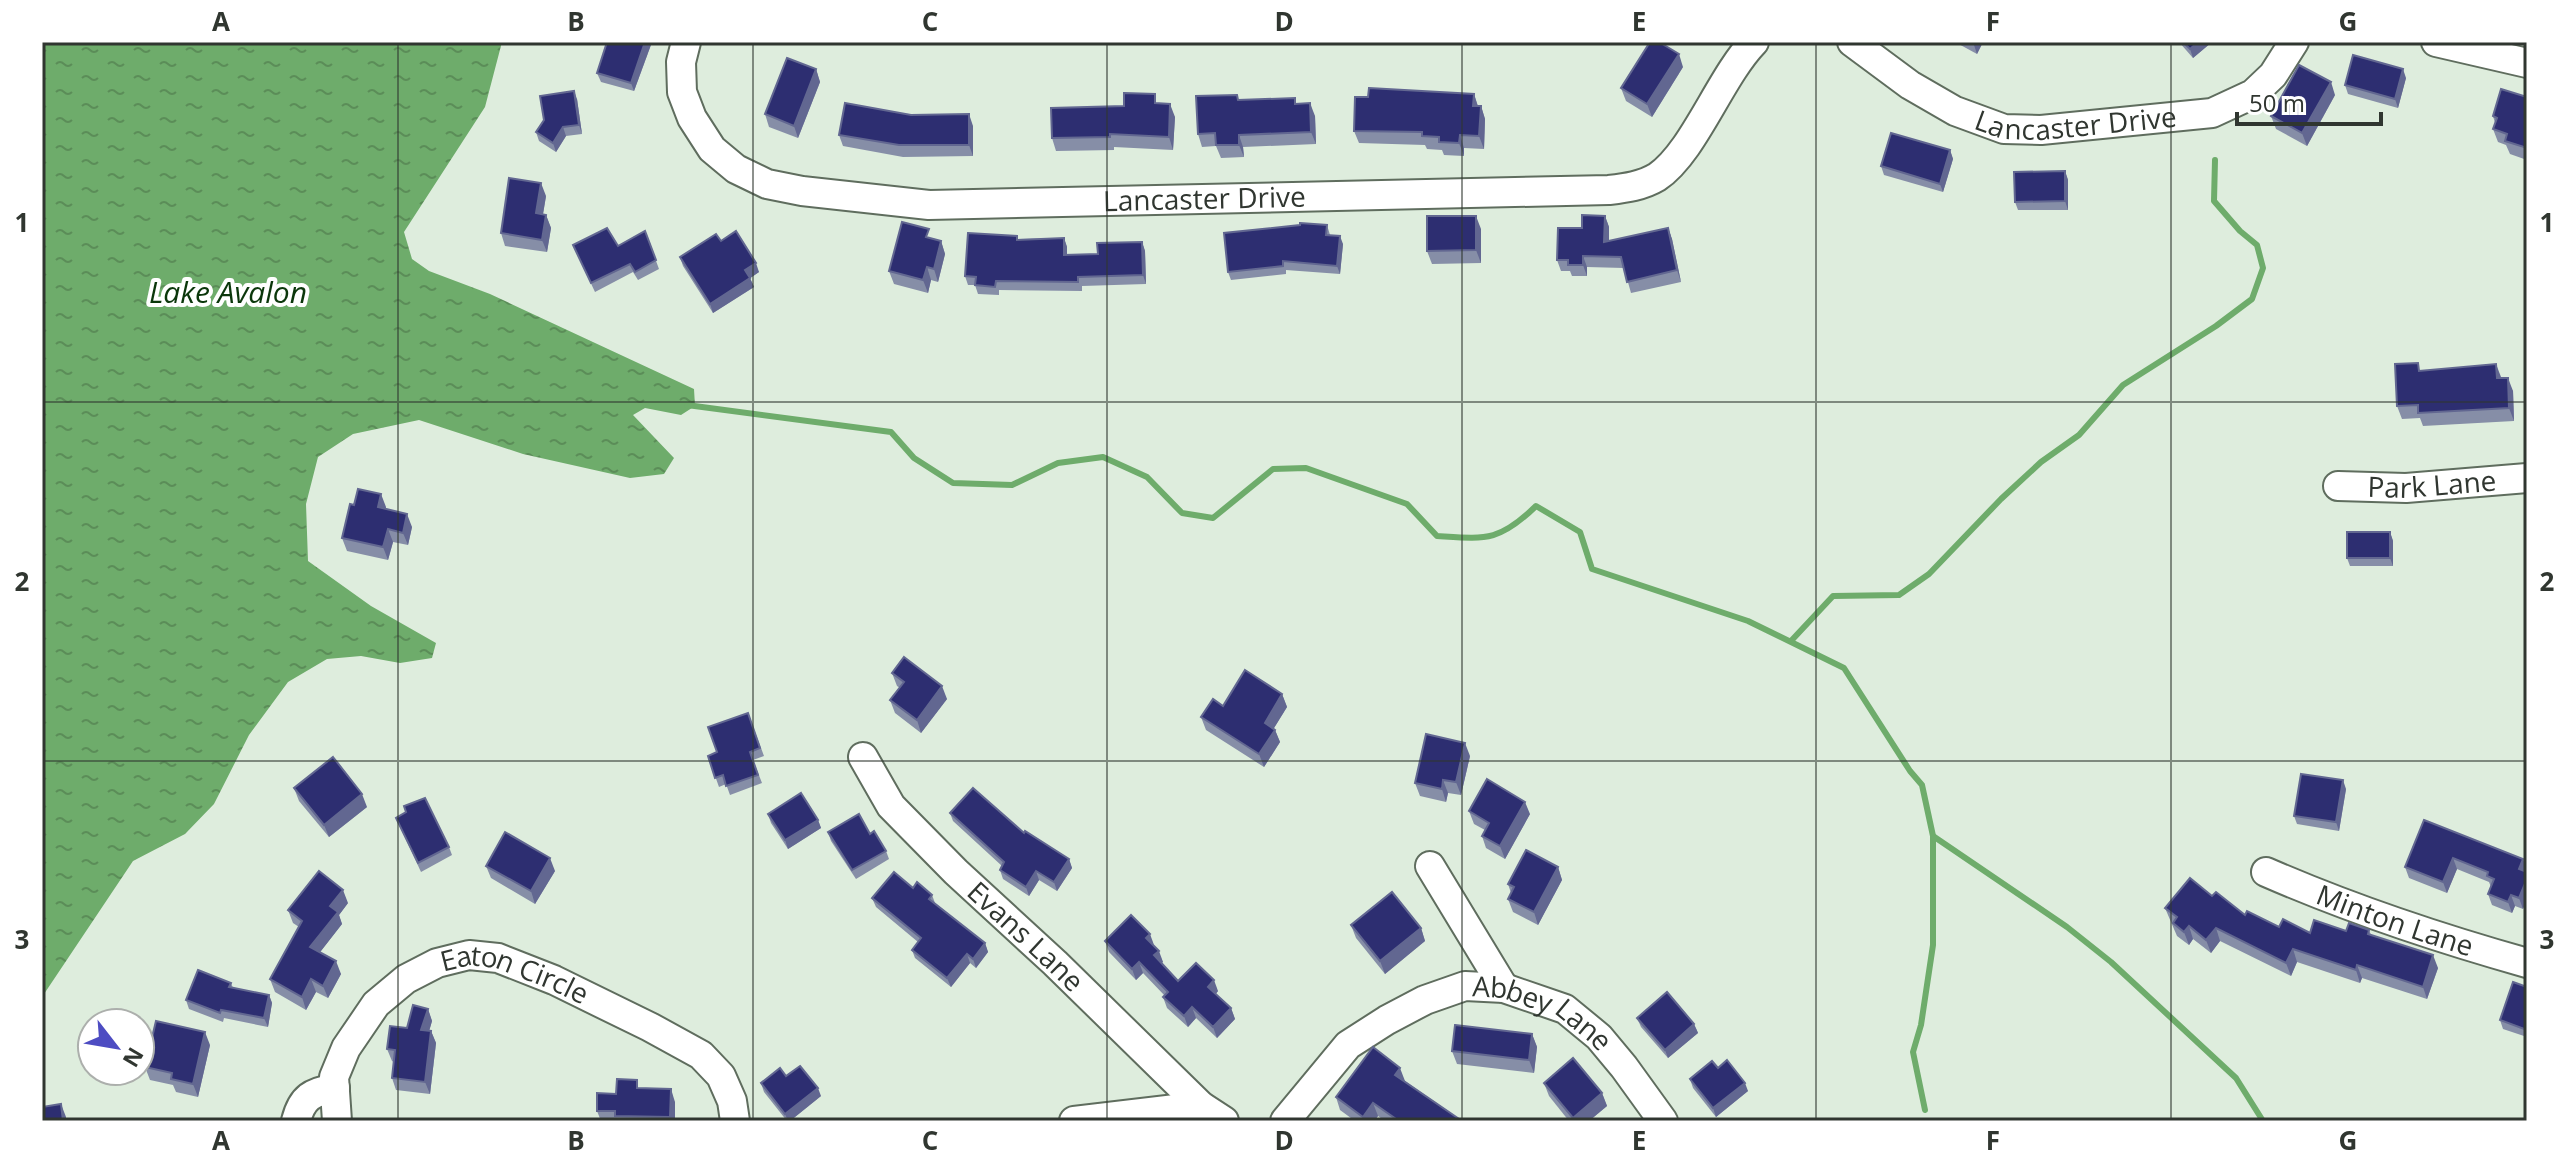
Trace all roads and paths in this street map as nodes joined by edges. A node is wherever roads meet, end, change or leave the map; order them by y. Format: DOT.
graph roads {
  1 [pos="686,42"];
  2 [pos="1754,42"];
  3 [pos="1852,42"];
  4 [pos="2294,42"];
  5 [pos="2436,42"];
  6 [pos="2527,63"];
  7 [pos="2527,478"];
  8 [pos="2338,486"];
  9 [pos="863,757"];
  10 [pos="1430,866"];
  11 [pos="2266,872"];
  12 [pos="2527,963"];
  13 [pos="1504,988"];
  14 [pos="335,1088"];
  15 [pos="1212,1114"];
  16 [pos="296,1121"];
  17 [pos="337,1121"];
  18 [pos="735,1121"];
  19 [pos="1074,1121"];
  20 [pos="1285,1121"];
  21 [pos="1663,1121"];
  1 -- 2 [label="street, Lancaster Drive"];
  3 -- 4 [label="street, Lancaster Drive"];
  5 -- 6 [label="street"];
  7 -- 8 [label="street, Park Lane"];
  9 -- 15 [label="street, Evans Lane"];
  10 -- 13 [label="street"];
  11 -- 12 [label="street, Minton Lane"];
  13 -- 20 [label="street, Abbey Lane"];
  13 -- 21 [label="street, Abbey Lane"];
  14 -- 16 [label="street"];
  14 -- 17 [label="street, Eaton Circle"];
  14 -- 18 [label="street, Eaton Circle"];
  15 -- 19 [label="street"];
}
